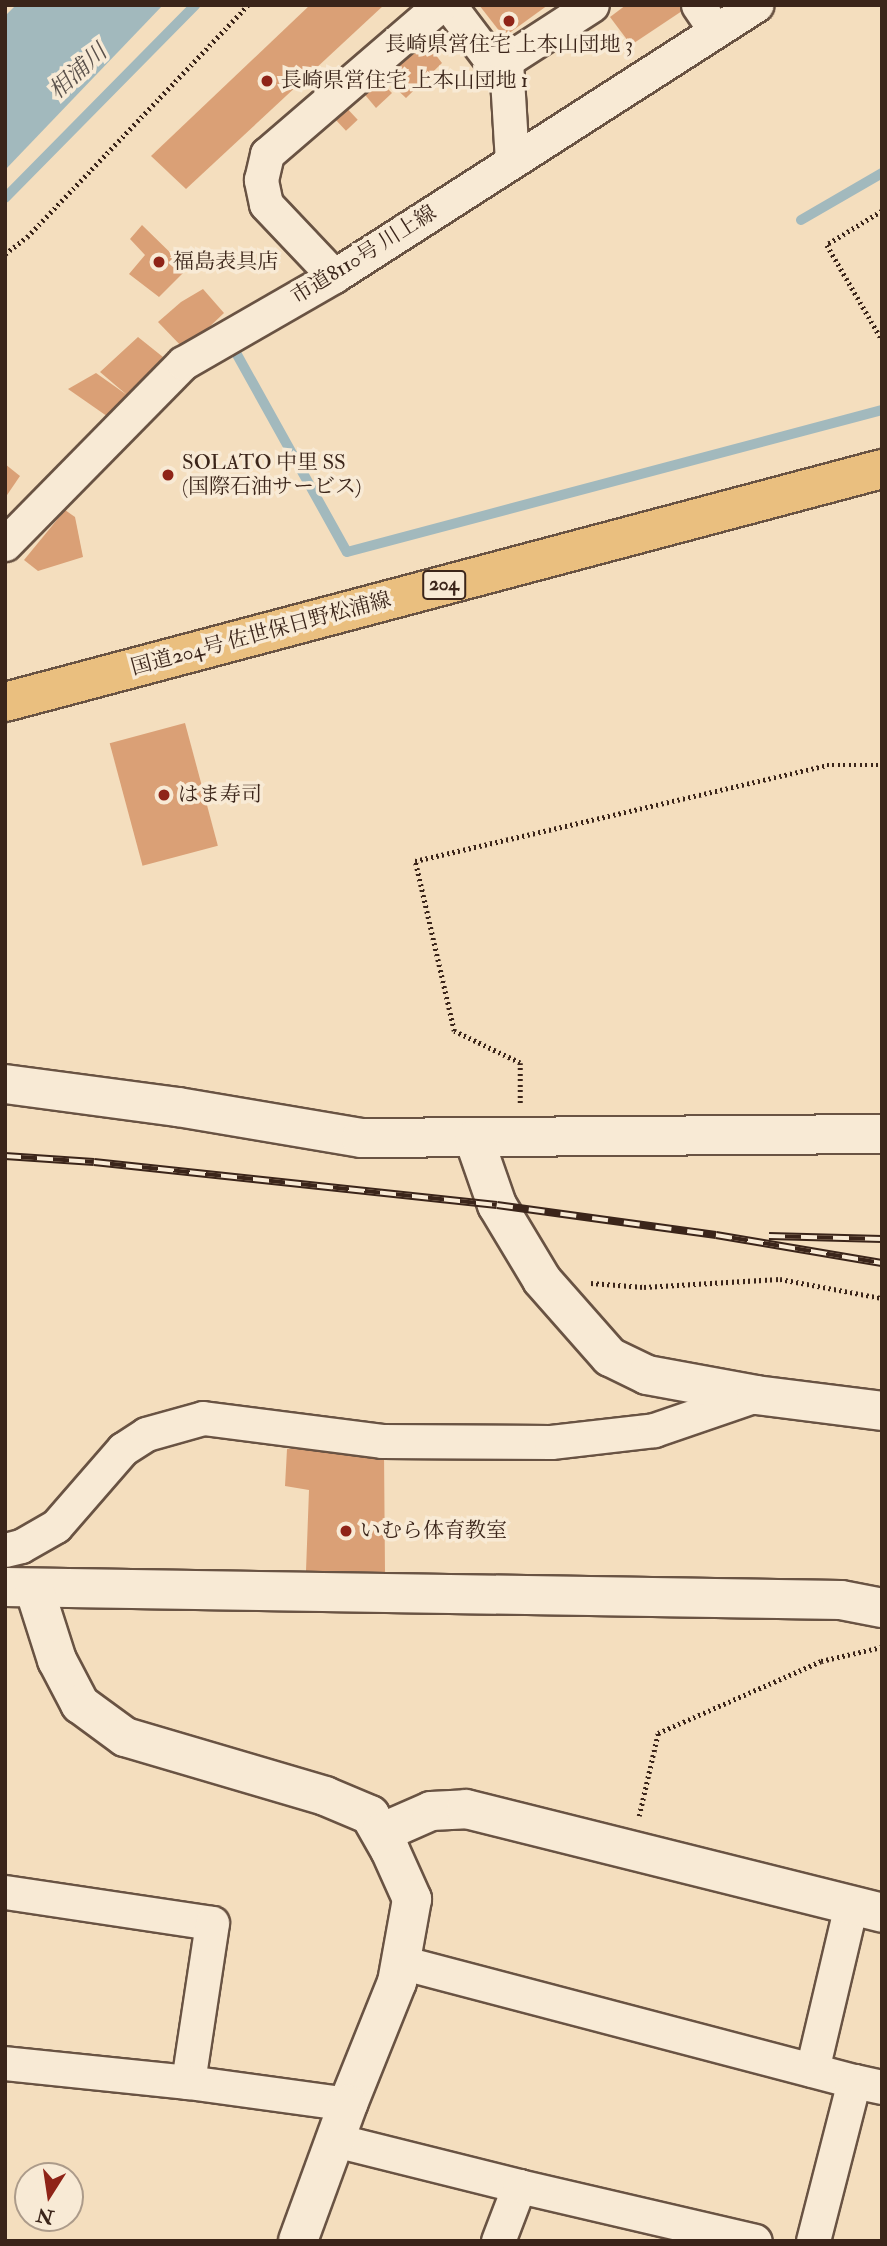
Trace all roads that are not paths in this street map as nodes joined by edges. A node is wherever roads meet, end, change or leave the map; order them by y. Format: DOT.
graph roads {
  1 [pos="440,5"];
  2 [pos="449,5"];
  3 [pos="592,5"];
  4 [pos="755,5"];
  5 [pos="706,18"];
  6 [pos="506,61"];
  7 [pos="512,161"];
  8 [pos="334,276"];
  9 [pos="882,469"];
  10 [pos="5,544"];
  11 [pos="5,702"];
  12 [pos="5,1084"];
  13 [pos="882,1134"];
  14 [pos="474,1139"];
  15 [pos="756,1395"];
  16 [pos="882,1411"];
  17 [pos="5,1550"];
  18 [pos="20,1588"];
  19 [pos="882,1608"];
  20 [pos="381,1833"];
  21 [pos="5,1892"];
  22 [pos="867,1909"];
  23 [pos="400,1962"];
  24 [pos="5,2063"];
  25 [pos="812,2070"];
  26 [pos="188,2082"];
  27 [pos="868,2084"];
  28 [pos="348,2104"];
  29 [pos="335,2140"];
  30 [pos="519,2186"];
  31 [pos="298,2241"];
  32 [pos="498,2241"];
  33 [pos="755,2241"];
  34 [pos="813,2241"];
  1 -- 8 [label="street"];
  2 -- 6 [label="street"];
  3 -- 6 [label="street"];
  4 -- 5 [label="street, 市道8110号 川上線"];
  5 -- 7 [label="street, 市道8110号 川上線"];
  6 -- 7 [label="street"];
  7 -- 8 [label="street, 市道8110号 川上線"];
  8 -- 10 [label="street, 市道8110号 川上線"];
  9 -- 11 [label="highway, 国道204号 佐世保日野松浦線 / 204"];
  12 -- 14 [label="street"];
  13 -- 14 [label="street"];
  14 -- 15 [label="street"];
  15 -- 16 [label="street"];
  15 -- 17 [label="street"];
  18 -- 19 [label="street"];
  18 -- 20 [label="street"];
  20 -- 22 [label="street"];
  20 -- 23 [label="street"];
  21 -- 26 [label="street"];
  22 -- 25 [label="street"];
  23 -- 25 [label="street"];
  23 -- 28 [label="street"];
  24 -- 26 [label="street"];
  25 -- 27 [label="street"];
  26 -- 28 [label="street"];
  27 -- 34 [label="street"];
  28 -- 29 [label="street"];
  29 -- 30 [label="street"];
  29 -- 31 [label="street"];
  30 -- 32 [label="street"];
  30 -- 33 [label="street"];
}
